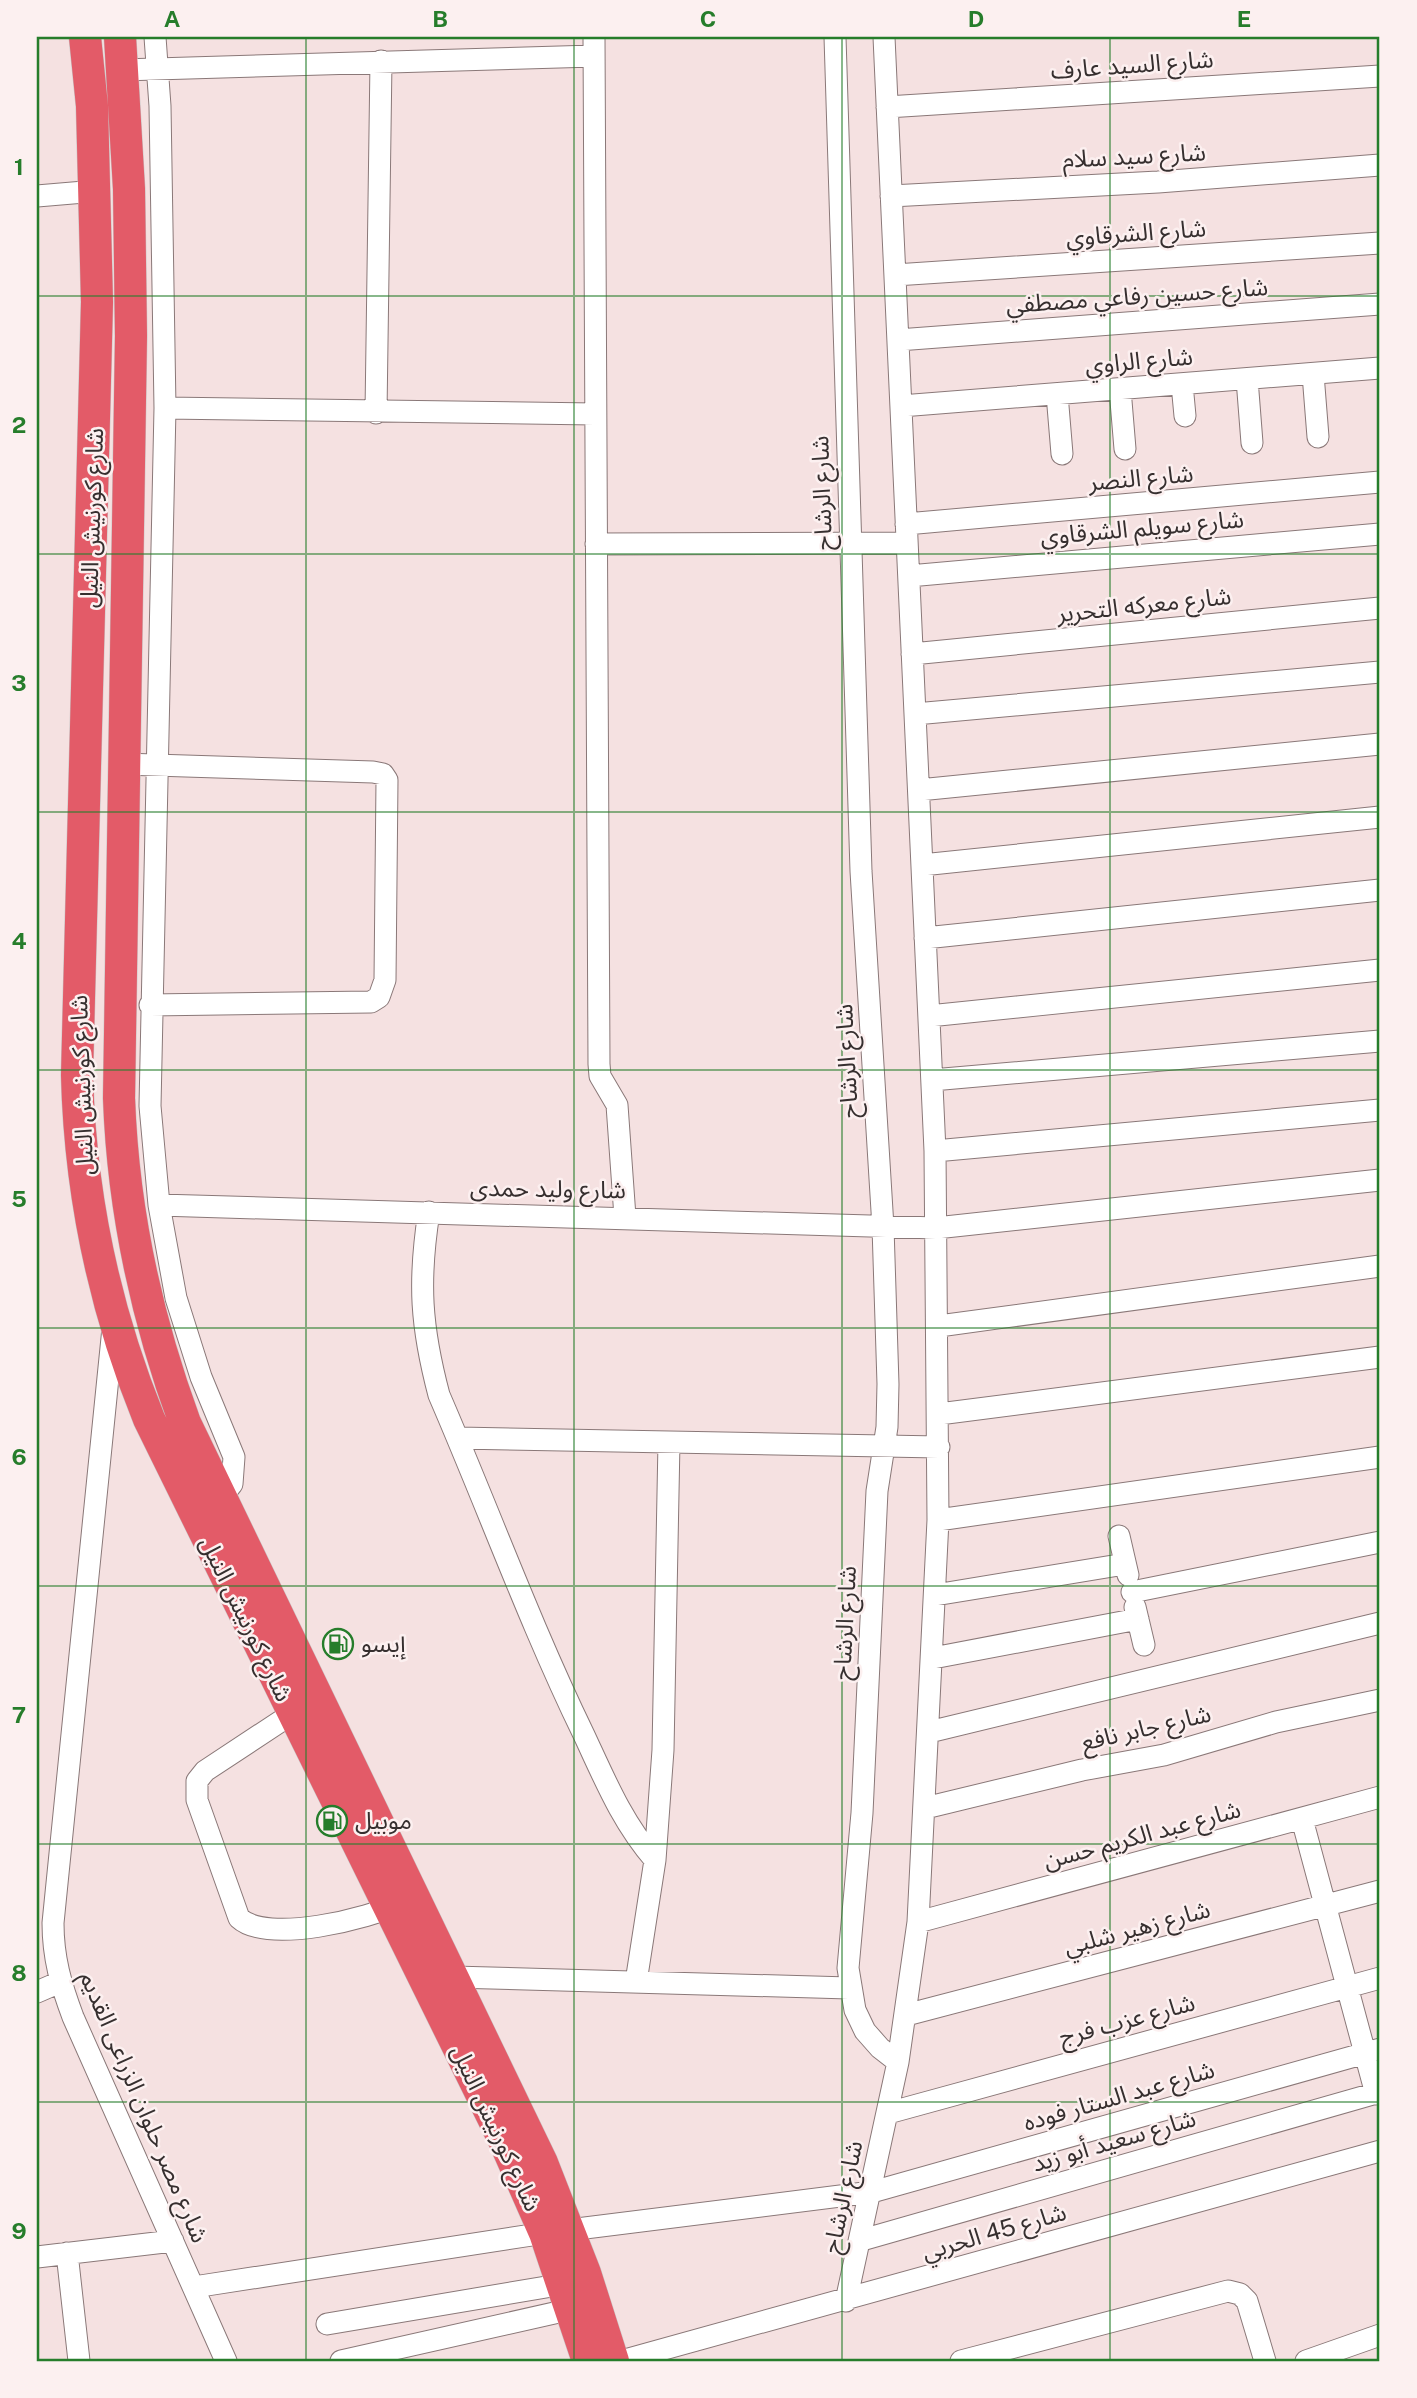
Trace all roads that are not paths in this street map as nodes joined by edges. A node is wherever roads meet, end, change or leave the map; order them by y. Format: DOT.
graph roads {
  1 [pos="85,37"];
  2 [pos="120,37"];
  3 [pos="155,37"];
  4 [pos="835,37"];
  5 [pos="884,37"];
  6 [pos="594,46"];
  7 [pos="381,61"];
  8 [pos="158,68"];
  9 [pos="122,70"];
  10 [pos="1380,76"];
  11 [pos="887,107"];
  12 [pos="1380,165"];
  13 [pos="129,189"];
  14 [pos="96,191"];
  15 [pos="37,196"];
  16 [pos="891,196"];
  17 [pos="1380,243"];
  18 [pos="895,275"];
  19 [pos="1380,304"];
  20 [pos="898,340"];
  21 [pos="1380,368"];
  22 [pos="1313,374"];
  23 [pos="1247,379"];
  24 [pos="1182,384"];
  25 [pos="1120,389"];
  26 [pos="1056,394"];
  27 [pos="901,407"];
  28 [pos="165,408"];
  29 [pos="376,413"];
  30 [pos="595,414"];
  31 [pos="1185,416"];
  32 [pos="1318,437"];
  33 [pos="1252,443"];
  34 [pos="1125,449"];
  35 [pos="1062,454"];
  36 [pos="1380,482"];
  37 [pos="907,533"];
  38 [pos="1380,534"];
  39 [pos="596,544"];
  40 [pos="849,544"];
  41 [pos="909,576"];
  42 [pos="1380,608"];
  43 [pos="912,654"];
  44 [pos="1380,671"];
  45 [pos="915,714"];
  46 [pos="1380,744"];
  47 [pos="122,764"];
  48 [pos="157,765"];
  49 [pos="919,790"];
  50 [pos="1380,817"];
  51 [pos="922,865"];
  52 [pos="1380,890"];
  53 [pos="925,938"];
  54 [pos="1380,970"];
  55 [pos="150,1005"];
  56 [pos="929,1016"];
  57 [pos="1380,1041"];
  58 [pos="932,1080"];
  59 [pos="1380,1110"];
  60 [pos="935,1152"];
  61 [pos="1380,1180"];
  62 [pos="159,1205"];
  63 [pos="429,1212"];
  64 [pos="625,1217"];
  65 [pos="883,1227"];
  66 [pos="936,1228"];
  67 [pos="1380,1266"];
  68 [pos="113,1321"];
  69 [pos="939,1326"];
  70 [pos="1380,1357"];
  71 [pos="939,1414"];
  72 [pos="458,1438"];
  73 [pos="669,1442"];
  74 [pos="885,1446"];
  75 [pos="939,1447"];
  76 [pos="1380,1457"];
  77 [pos="220,1499"];
  78 [pos="938,1520"];
  79 [pos="1119,1536"];
  80 [pos="1380,1542"];
  81 [pos="1125,1563"];
  82 [pos="1132,1592"];
  83 [pos="935,1595"];
  84 [pos="1138,1619"];
  85 [pos="1380,1623"];
  86 [pos="1144,1645"];
  87 [pos="933,1658"];
  88 [pos="1380,1700"];
  89 [pos="293,1713"];
  90 [pos="929,1732"];
  91 [pos="1380,1797"];
  92 [pos="925,1808"];
  93 [pos="1302,1819"];
  94 [pos="654,1860"];
  95 [pos="1380,1891"];
  96 [pos="402,1903"];
  97 [pos="1325,1906"];
  98 [pos="918,1922"];
  99 [pos="453,1977"];
  100 [pos="1380,1978"];
  101 [pos="60,1982"];
  102 [pos="635,1982"];
  103 [pos="1347,1987"];
  104 [pos="849,1988"];
  105 [pos="37,1992"];
  106 [pos="906,2015"];
  107 [pos="1373,2052"];
  108 [pos="898,2062"];
  109 [pos="1378,2093"];
  110 [pos="888,2113"];
  111 [pos="1380,2151"];
  112 [pos="872,2192"];
  113 [pos="557,2232"];
  114 [pos="862,2240"];
  115 [pos="173,2241"];
  116 [pos="67,2253"];
  117 [pos="37,2256"];
  118 [pos="194,2287"];
  119 [pos="568,2297"];
  120 [pos="846,2301"];
  121 [pos="327,2324"];
  122 [pos="1380,2335"];
  123 [pos="381,2357"];
  124 [pos="79,2361"];
  125 [pos="226,2361"];
  126 [pos="341,2361"];
  127 [pos="588,2361"];
  128 [pos="613,2361"];
  129 [pos="621,2361"];
  130 [pos="961,2361"];
  131 [pos="1265,2361"];
  132 [pos="1306,2361"];
  1 -- 14 [label="highway, شارع كورنيش النيل"];
  2 -- 9 [label="highway, شارع كورنيش النيل"];
  3 -- 8 [label="street"];
  4 -- 40 [label="street, شارع الرشاح"];
  5 -- 11 [label="street, شارع الرشاح"];
  6 -- 7 [label="street"];
  6 -- 30 [label="street"];
  7 -- 8 [label="street"];
  7 -- 29 [label="street"];
  8 -- 9 [label="street"];
  8 -- 28 [label="street"];
  9 -- 13 [label="highway, شارع كورنيش النيل"];
  10 -- 11 [label="street, شارع السيد عارف"];
  11 -- 16 [label="street, شارع الرشاح"];
  12 -- 16 [label="street, شارع سيد سلام"];
  13 -- 14 [label="highway"];
  13 -- 47 [label="highway, شارع كورنيش النيل"];
  14 -- 15 [label="street"];
  14 -- 68 [label="highway, شارع كورنيش النيل"];
  16 -- 18 [label="street, شارع الرشاح"];
  17 -- 18 [label="street, شارع الشرقاوي"];
  18 -- 20 [label="street, شارع الرشاح"];
  19 -- 20 [label="street, شارع حسين رفاعي مصطفي"];
  20 -- 27 [label="street, شارع الرشاح"];
  21 -- 22 [label="street, شارع الراوي"];
  22 -- 23 [label="street, شارع الراوي"];
  22 -- 32 [label="street"];
  23 -- 24 [label="street, شارع الراوي"];
  23 -- 33 [label="street"];
  24 -- 25 [label="street, شارع الراوي"];
  24 -- 31 [label="street"];
  25 -- 26 [label="street, شارع الراوي"];
  25 -- 34 [label="street"];
  26 -- 27 [label="street, شارع الراوي"];
  26 -- 35 [label="street"];
  27 -- 37 [label="street, شارع الرشاح"];
  28 -- 29 [label="street"];
  28 -- 48 [label="street"];
  29 -- 30 [label="street"];
  30 -- 39 [label="street"];
  36 -- 37 [label="street, شارع النصر"];
  37 -- 40 [label="street, شارع النصر"];
  37 -- 41 [label="street, شارع الرشاح"];
  38 -- 41 [label="street, شارع سويلم الشرقاوي"];
  39 -- 40 [label="street, شارع النصر"];
  39 -- 64 [label="street"];
  40 -- 65 [label="street, شارع الرشاح"];
  41 -- 43 [label="street, شارع الرشاح"];
  42 -- 43 [label="street, شارع معركه التحرير"];
  43 -- 45 [label="street, شارع الرشاح"];
  44 -- 45 [label="street"];
  45 -- 49 [label="street, شارع الرشاح"];
  46 -- 49 [label="street"];
  47 -- 48 [label="street"];
  47 -- 77 [label="highway, شارع كورنيش النيل"];
  48 -- 55 [label="street"];
  48 -- 55 [label="street"];
  49 -- 51 [label="street, شارع الرشاح"];
  50 -- 51 [label="street"];
  51 -- 53 [label="street, شارع الرشاح"];
  52 -- 53 [label="street"];
  53 -- 56 [label="street, شارع الرشاح"];
  54 -- 56 [label="street"];
  55 -- 62 [label="street"];
  56 -- 58 [label="street, شارع الرشاح"];
  57 -- 58 [label="street"];
  58 -- 60 [label="street, شارع الرشاح"];
  59 -- 60 [label="street"];
  60 -- 66 [label="street, شارع الرشاح"];
  61 -- 66 [label="street, شارع وليد حمدى"];
  62 -- 63 [label="street, شارع وليد حمدى"];
  62 -- 77 [label="street"];
  63 -- 64 [label="street, شارع وليد حمدى"];
  63 -- 72 [label="street"];
  64 -- 65 [label="street, شارع وليد حمدى"];
  65 -- 66 [label="street, شارع وليد حمدى"];
  65 -- 74 [label="street, شارع الرشاح"];
  66 -- 69 [label="street, شارع الرشاح"];
  67 -- 69 [label="street"];
  68 -- 89 [label="highway, شارع كورنيش النيل"];
  68 -- 101 [label="street, شارع مصر حلوان الزراعى القديم"];
  69 -- 71 [label="street, شارع الرشاح"];
  70 -- 71 [label="street"];
  71 -- 75 [label="street, شارع الرشاح"];
  72 -- 73 [label="street"];
  72 -- 94 [label="street"];
  73 -- 74 [label="street"];
  73 -- 94 [label="street"];
  74 -- 75 [label="street"];
  74 -- 104 [label="street, شارع الرشاح"];
  75 -- 78 [label="street, شارع الرشاح"];
  76 -- 78 [label="street"];
  77 -- 96 [label="highway, شارع كورنيش النيل"];
  78 -- 83 [label="street, شارع الرشاح"];
  79 -- 81 [label="street"];
  80 -- 82 [label="street"];
  81 -- 82 [label="street"];
  81 -- 83 [label="street"];
  82 -- 84 [label="street"];
  83 -- 87 [label="street, شارع الرشاح"];
  84 -- 86 [label="street"];
  84 -- 87 [label="street"];
  85 -- 90 [label="street"];
  87 -- 90 [label="street, شارع الرشاح"];
  88 -- 92 [label="street, شارع جابر نافع"];
  89 -- 96 [label="highway, شارع كورنيش النيل"];
  89 -- 96 [label="street"];
  90 -- 92 [label="street, شارع الرشاح"];
  91 -- 93 [label="street, شارع عبد الكريم حسن"];
  92 -- 98 [label="street, شارع الرشاح"];
  93 -- 97 [label="street"];
  93 -- 98 [label="street, شارع عبد الكريم حسن"];
  94 -- 102 [label="street"];
  95 -- 97 [label="street, شارع زهير شلبي"];
  96 -- 99 [label="highway, شارع كورنيش النيل"];
  96 -- 113 [label="highway, شارع كورنيش النيل"];
  97 -- 103 [label="street"];
  97 -- 106 [label="street, شارع زهير شلبي"];
  98 -- 106 [label="street, شارع الرشاح"];
  99 -- 102 [label="street"];
  99 -- 113 [label="highway, شارع كورنيش النيل"];
  100 -- 103 [label="street, شارع عزب فرج"];
  101 -- 105 [label="street"];
  101 -- 115 [label="street, شارع مصر حلوان الزراعى القديم"];
  102 -- 104 [label="street"];
  103 -- 107 [label="street"];
  103 -- 110 [label="street, شارع عزب فرج"];
  104 -- 108 [label="street, شارع الرشاح"];
  106 -- 108 [label="street, شارع الرشاح"];
  107 -- 109 [label="street"];
  107 -- 112 [label="street, شارع عبد الستار فوده"];
  108 -- 110 [label="street, شارع الرشاح"];
  109 -- 114 [label="street, شارع سعيد أبو زيد"];
  110 -- 112 [label="street, شارع الرشاح"];
  111 -- 120 [label="street, شارع 45 الحربي"];
  112 -- 113 [label="street, شارع عبد الستار فوده"];
  112 -- 114 [label="street, شارع الرشاح"];
  113 -- 118 [label="street, شارع عبد الستار فوده"];
  113 -- 119 [label="highway, شارع كورنيش النيل"];
  113 -- 128 [label="highway, شارع كورنيش النيل"];
  114 -- 120 [label="street, شارع الرشاح"];
  115 -- 116 [label="street"];
  115 -- 118 [label="street, شارع مصر حلوان الزراعى القديم"];
  116 -- 117 [label="street"];
  116 -- 124 [label="street"];
  118 -- 125 [label="street, شارع مصر حلوان الزراعى القديم"];
  119 -- 121 [label="street"];
  119 -- 123 [label="street"];
  119 -- 127 [label="highway, شارع كورنيش النيل"];
  120 -- 129 [label="street, شارع 45 الحربي"];
  122 -- 132 [label="street"];
  123 -- 126 [label="street"];
  130 -- 131 [label="street"];
}
